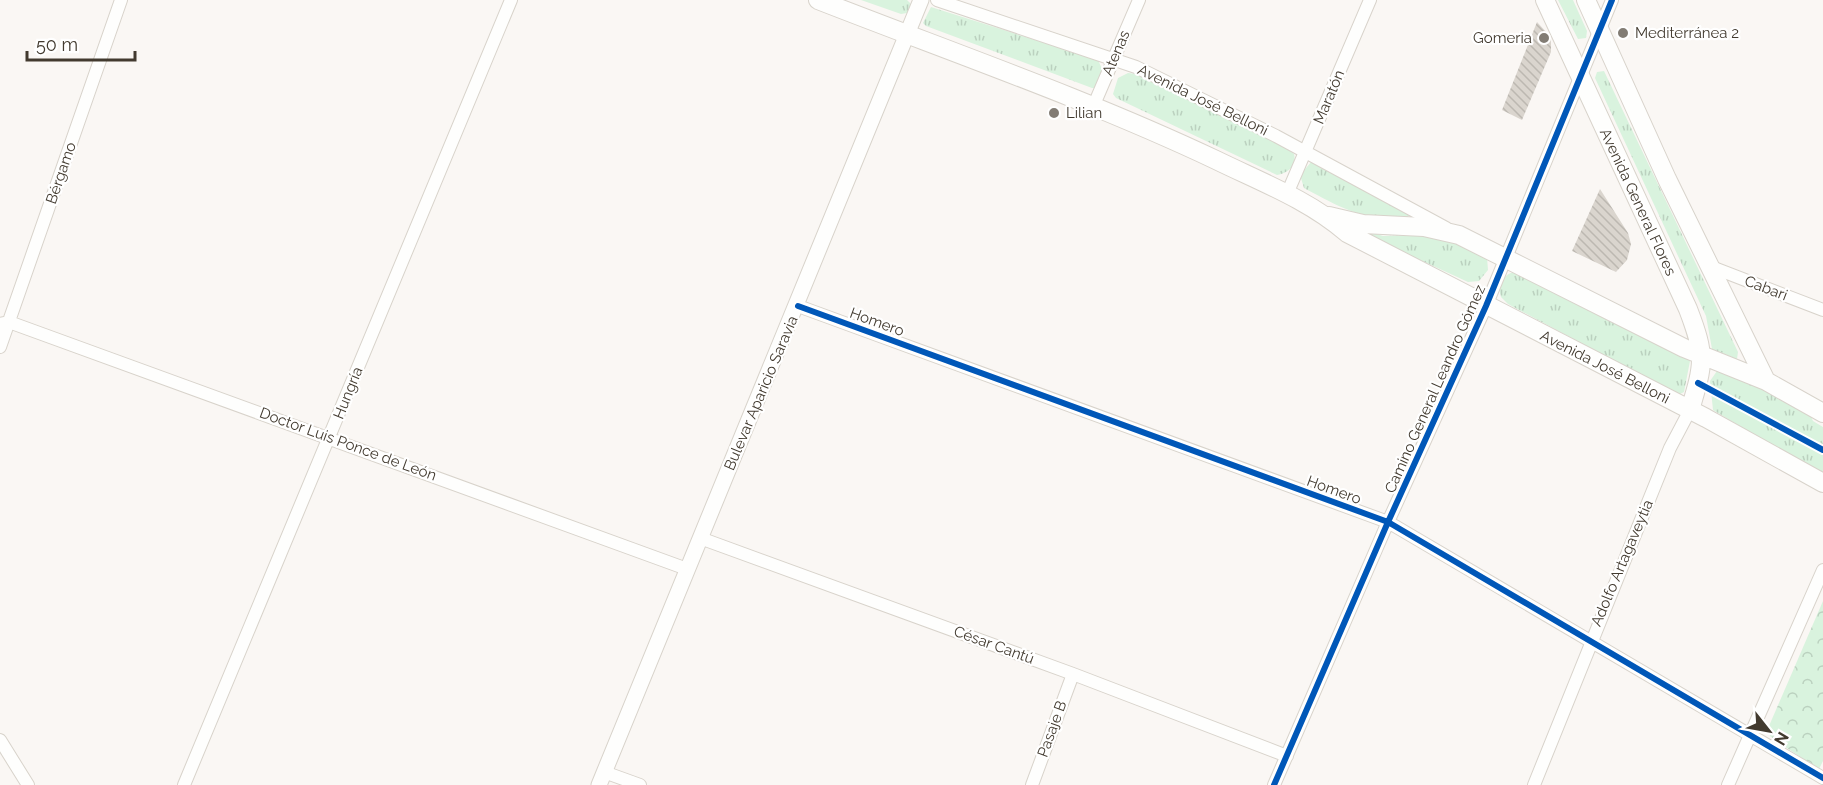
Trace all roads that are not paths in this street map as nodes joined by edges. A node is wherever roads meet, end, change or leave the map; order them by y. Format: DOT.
graph roads {
  1 [pos="121,0"];
  2 [pos="511,0"];
  3 [pos="818,0"];
  4 [pos="921,0"];
  5 [pos="937,0"];
  6 [pos="1139,0"];
  7 [pos="1370,0"];
  8 [pos="1545,0"];
  9 [pos="1586,0"];
  10 [pos="1612,0"];
  11 [pos="1600,29"];
  12 [pos="907,35"];
  13 [pos="1114,59"];
  14 [pos="1581,76"];
  15 [pos="1093,106"];
  16 [pos="1306,153"];
  17 [pos="1287,194"];
  18 [pos="1325,215"];
  19 [pos="1454,234"];
  20 [pos="1505,260"];
  21 [pos="1709,266"];
  22 [pos="798,306"];
  23 [pos="1486,306"];
  24 [pos="1823,310"];
  25 [pos="4,323"];
  26 [pos="0,347"];
  27 [pos="1702,355"];
  28 [pos="1766,381"];
  29 [pos="1690,410"];
  30 [pos="1823,413"];
  31 [pos="330,437"];
  32 [pos="1823,483"];
  33 [pos="1388,522"];
  34 [pos="700,538"];
  35 [pos="687,569"];
  36 [pos="1823,570"];
  37 [pos="1589,642"];
  38 [pos="1073,674"];
  39 [pos="1750,735"];
  40 [pos="0,740"];
  41 [pos="1287,756"];
  42 [pos="601,778"];
  43 [pos="1823,778"];
  44 [pos="28,785"];
  45 [pos="184,785"];
  46 [pos="640,785"];
  47 [pos="1032,785"];
  48 [pos="1274,785"];
  49 [pos="1534,785"];
  50 [pos="1728,785"];
  1 -- 25 [label="street, Bérgamo"];
  2 -- 31 [label="street, Hungría"];
  3 -- 12 [label="main road, Avenida José Belloni"];
  4 -- 12 [label="street, Bulevar Aparicio Saravia"];
  5 -- 13 [label="street, Avenida José Belloni"];
  6 -- 13 [label="street, Atenas"];
  7 -- 16 [label="street, Maratón"];
  8 -- 14 [label="main road, Avenida General Flores"];
  9 -- 11 [label="main road"];
  10 -- 11 [label="street, Camino General Leandro Gómez"];
  11 -- 14 [label="street, Camino General Leandro Gómez"];
  11 -- 21 [label="main road"];
  12 -- 15 [label="main road, Avenida José Belloni"];
  12 -- 22 [label="street, Bulevar Aparicio Saravia"];
  13 -- 15 [label="street, Atenas"];
  13 -- 16 [label="street, Avenida José Belloni"];
  14 -- 20 [label="street, Camino General Leandro Gómez"];
  14 -- 27 [label="main road, Avenida General Flores"];
  15 -- 17 [label="main road, Avenida José Belloni"];
  16 -- 17 [label="street, Maratón"];
  16 -- 19 [label="street, Avenida José Belloni"];
  17 -- 18 [label="main road, Avenida José Belloni"];
  18 -- 19 [label="main road, Avenida José Belloni"];
  18 -- 23 [label="main road, Avenida José Belloni"];
  19 -- 20 [label="main road, Avenida José Belloni"];
  20 -- 23 [label="street, Camino General Leandro Gómez"];
  20 -- 27 [label="main road, Avenida José Belloni"];
  21 -- 24 [label="street, Cabari"];
  21 -- 28 [label="main road"];
  22 -- 33 [label="street, Homero"];
  22 -- 34 [label="street, Bulevar Aparicio Saravia"];
  23 -- 29 [label="main road, Avenida José Belloni"];
  23 -- 33 [label="street, Camino General Leandro Gómez"];
  25 -- 26 [label="street, Bérgamo"];
  25 -- 31 [label="street, Doctor Luis Ponce de León"];
  27 -- 28 [label="main road, Avenida José Belloni"];
  27 -- 29 [label="main road, Avenida General Flores"];
  28 -- 30 [label="main road, Avenida José Belloni"];
  29 -- 32 [label="main road, Avenida José Belloni"];
  29 -- 37 [label="street, Adolfo Artagaveytia"];
  31 -- 35 [label="street, Doctor Luis Ponce de León"];
  31 -- 45 [label="street, Hungría"];
  33 -- 37 [label="street, Homero"];
  33 -- 41 [label="street, Camino General Leandro Gómez"];
  34 -- 35 [label="street, Bulevar Aparicio Saravia"];
  34 -- 38 [label="street, César Cantú"];
  35 -- 42 [label="street, Bulevar Aparicio Saravia"];
  36 -- 39 [label="street"];
  37 -- 39 [label="street, Homero"];
  37 -- 49 [label="street, Adolfo Artagaveytia"];
  38 -- 41 [label="street, César Cantú"];
  38 -- 47 [label="street, Pasaje B"];
  39 -- 43 [label="street, Homero"];
  39 -- 50 [label="street"];
  40 -- 44 [label="street"];
  41 -- 48 [label="street, Camino General Leandro Gómez"];
  42 -- 46 [label="street"];
}
